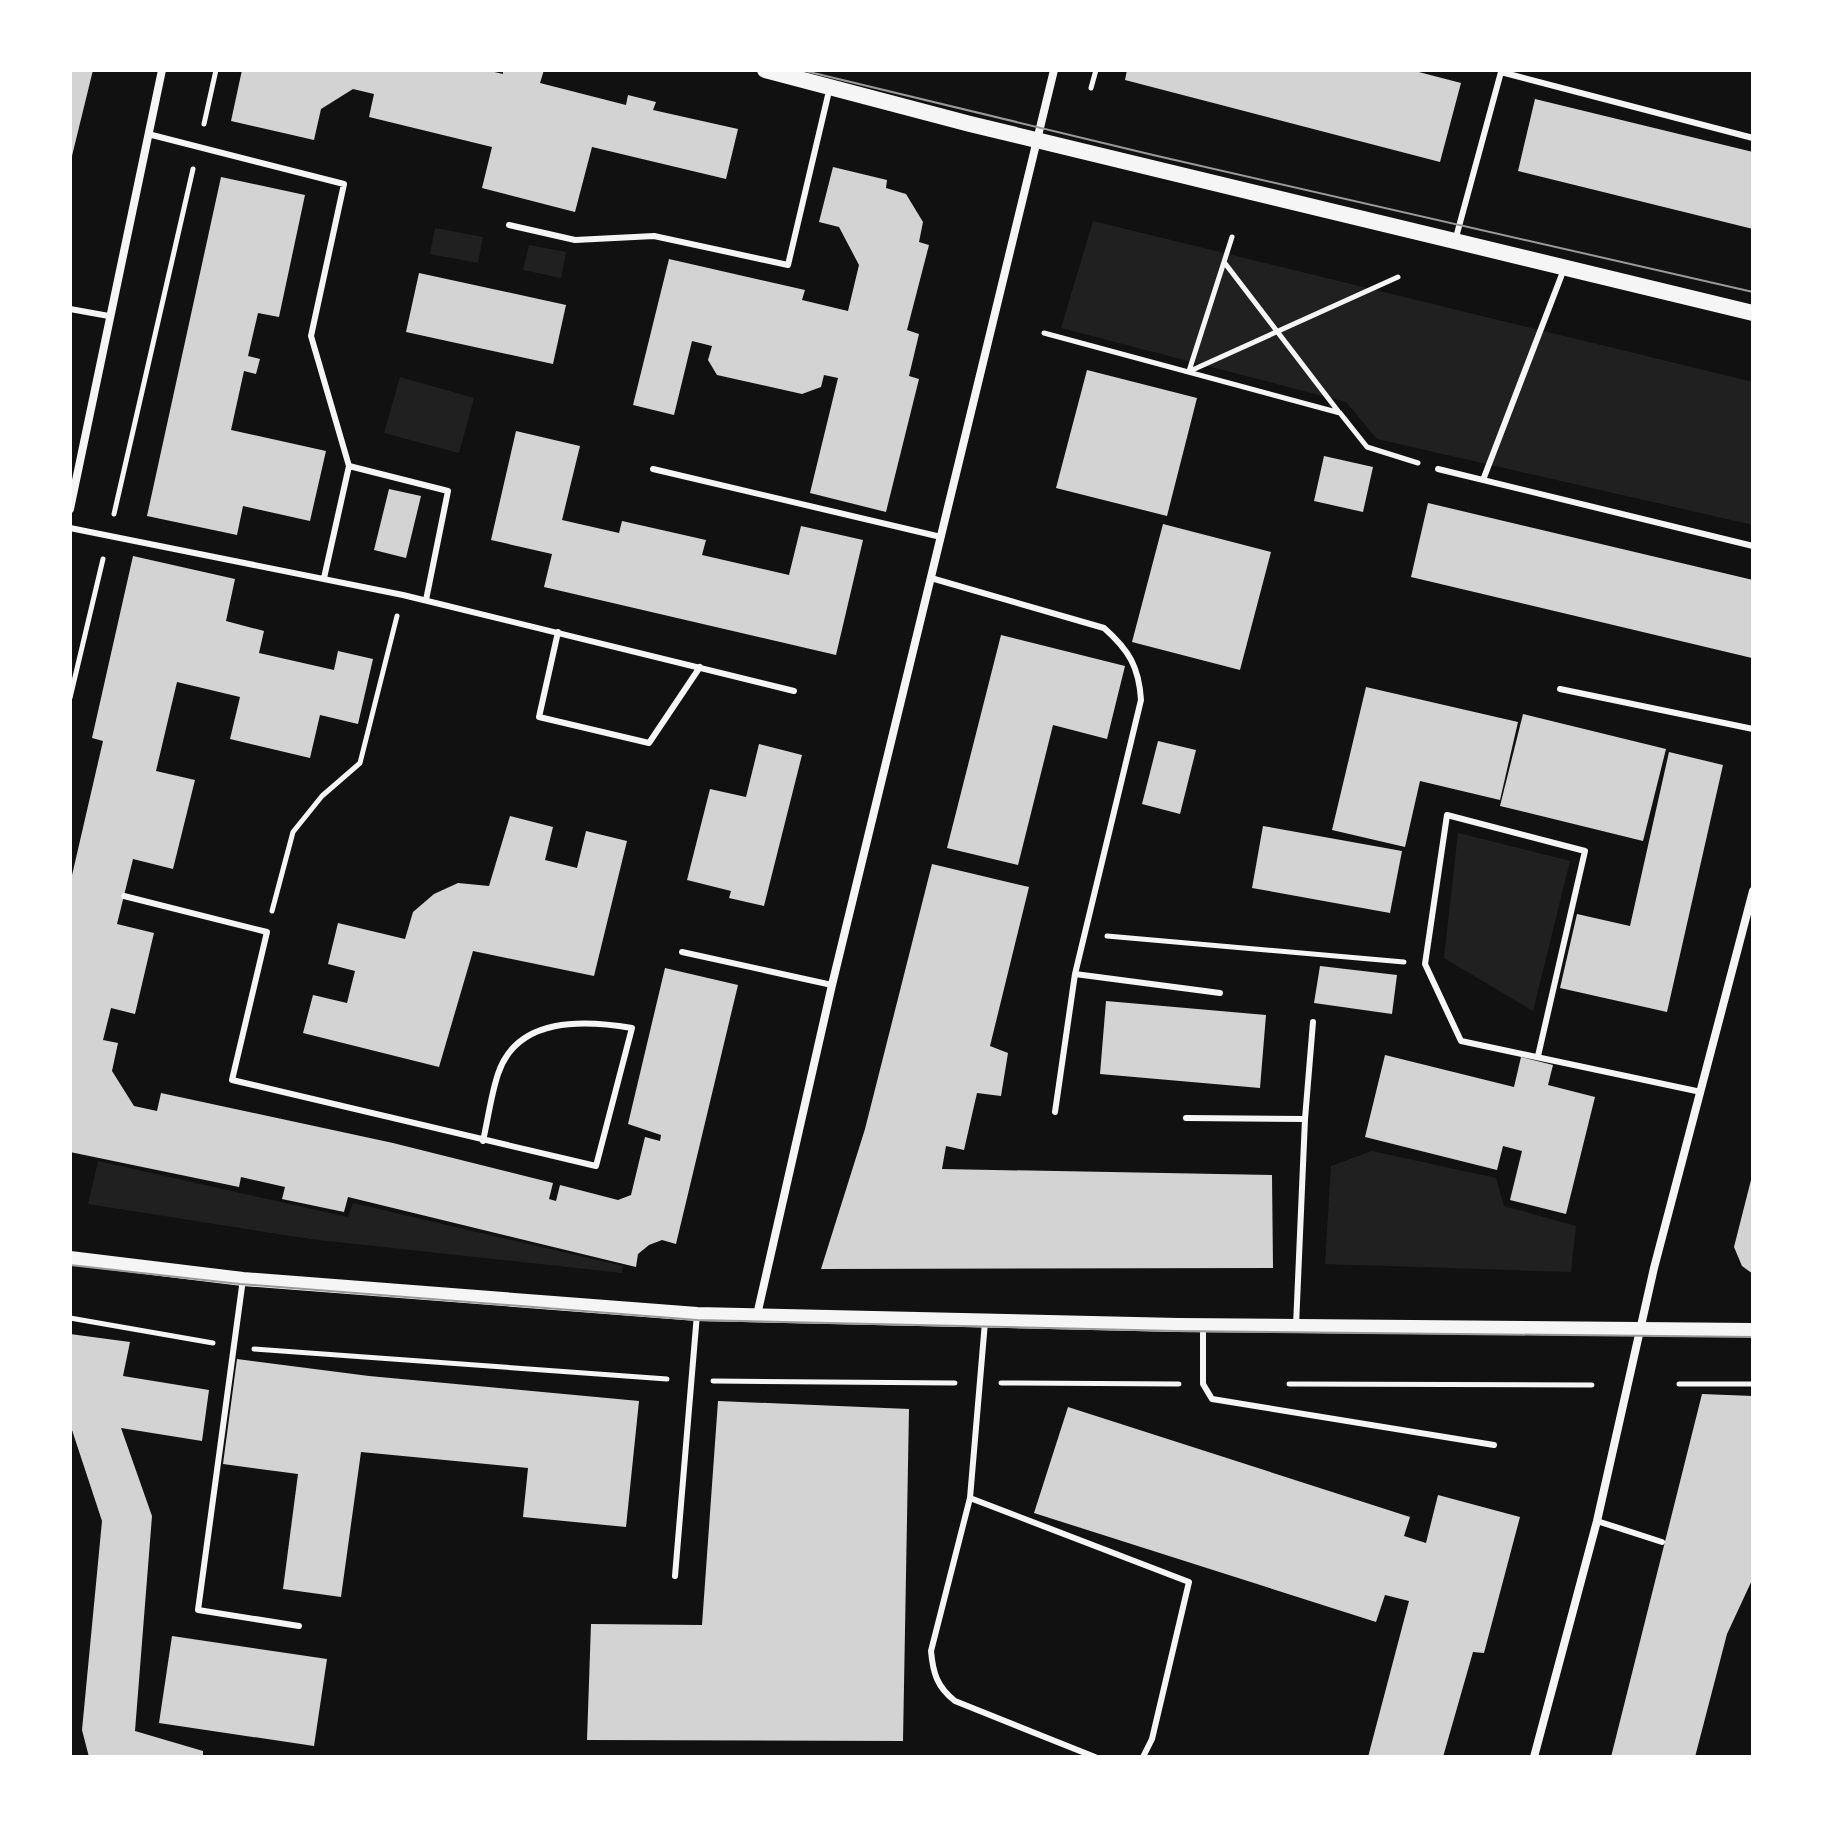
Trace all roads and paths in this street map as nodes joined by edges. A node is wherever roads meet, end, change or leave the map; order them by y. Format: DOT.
graph roads {
  1 [pos="162,70"];
  2 [pos="216,70"];
  3 [pos="765,70"];
  4 [pos="1054,70"];
  5 [pos="1096,70"];
  6 [pos="830,87"];
  7 [pos="1091,88"];
  8 [pos="148,134"];
  9 [pos="1753,138"];
  10 [pos="1038,140"];
  11 [pos="199,147"];
  12 [pos="509,225"];
  13 [pos="1232,237"];
  14 [pos="1455,242"];
  15 [pos="1224,262"];
  16 [pos="1564,269"];
  17 [pos="1398,277"];
  18 [pos="70,309"];
  19 [pos="1753,313"];
  20 [pos="109,316"];
  21 [pos="1278,331"];
  22 [pos="1044,333"];
  23 [pos="1189,371"];
  24 [pos="1340,413"];
  25 [pos="349,466"];
  26 [pos="653,469"];
  27 [pos="1438,469"];
  28 [pos="1483,480"];
  29 [pos="70,509"];
  30 [pos="70,528"];
  31 [pos="109,536"];
  32 [pos="941,537"];
  33 [pos="1753,546"];
  34 [pos="324,578"];
  35 [pos="931,578"];
  36 [pos="403,595"];
  37 [pos="426,600"];
  38 [pos="558,632"];
  39 [pos="700,667"];
  40 [pos="1560,689"];
  41 [pos="794,691"];
  42 [pos="70,698"];
  43 [pos="1753,729"];
  44 [pos="1753,891"];
  45 [pos="124,896"];
  46 [pos="267,932"];
  47 [pos="1085,934"];
  48 [pos="682,952"];
  49 [pos="1425,964"];
  50 [pos="1075,974"];
  51 [pos="832,985"];
  52 [pos="1220,993"];
  53 [pos="1313,1022"];
  54 [pos="1538,1056"];
  55 [pos="1701,1092"];
  56 [pos="1055,1112"];
  57 [pos="1186,1118"];
  58 [pos="1305,1119"];
  59 [pos="483,1141"];
  60 [pos="70,1258"];
  61 [pos="243,1279"];
  62 [pos="697,1314"];
  63 [pos="757,1315"];
  64 [pos="70,1318"];
  65 [pos="985,1318"];
  66 [pos="1203,1325"];
  67 [pos="1296,1326"];
  68 [pos="1640,1328"];
  69 [pos="1753,1330"];
  70 [pos="231,1346"];
  71 [pos="691,1381"];
  72 [pos="978,1383"];
  73 [pos="1203,1384"];
  74 [pos="1282,1384"];
  75 [pos="1679,1384"];
  76 [pos="1753,1384"];
  77 [pos="1592,1385"];
  78 [pos="1494,1445"];
  79 [pos="970,1498"];
  80 [pos="1597,1521"];
  81 [pos="1662,1542"];
  82 [pos="675,1576"];
  83 [pos="299,1626"];
  84 [pos="1095,1757"];
  85 [pos="1143,1757"];
  86 [pos="1534,1757"];
  1 -- 8 [label="street"];
  2 -- 11 [label="path"];
  3 -- 6 [label="main road"];
  4 -- 10 [label="street"];
  5 -- 7 [label="path"];
  6 -- 10 [label="main road"];
  6 -- 12 [label="lane"];
  8 -- 11 [label="lane"];
  8 -- 20 [label="street"];
  9 -- 14 [label="lane"];
  10 -- 14 [label="main road"];
  10 -- 32 [label="street"];
  11 -- 25 [label="lane"];
  11 -- 31 [label="path"];
  13 -- 15 [label="path"];
  14 -- 16 [label="main road"];
  15 -- 21 [label="path"];
  15 -- 23 [label="path"];
  16 -- 19 [label="main road"];
  16 -- 28 [label="lane"];
  17 -- 21 [label="path"];
  18 -- 20 [label="lane"];
  20 -- 29 [label="street"];
  21 -- 23 [label="path"];
  21 -- 24 [label="path"];
  22 -- 23 [label="path"];
  23 -- 24 [label="path"];
  24 -- 27 [label="path"];
  25 -- 34 [label="lane"];
  25 -- 37 [label="lane"];
  26 -- 32 [label="lane"];
  27 -- 28 [label="lane"];
  28 -- 33 [label="lane"];
  30 -- 31 [label="lane"];
  31 -- 34 [label="lane"];
  31 -- 42 [label="path"];
  32 -- 35 [label="street"];
  34 -- 36 [label="lane"];
  35 -- 47 [label="lane"];
  35 -- 51 [label="street"];
  36 -- 37 [label="lane"];
  36 -- 46 [label="path"];
  37 -- 38 [label="lane"];
  38 -- 39 [label="lane"];
  38 -- 39 [label="lane"];
  39 -- 41 [label="lane"];
  40 -- 43 [label="lane"];
  44 -- 55 [label="street"];
  45 -- 46 [label="lane"];
  46 -- 59 [label="lane"];
  47 -- 49 [label="path"];
  47 -- 50 [label="lane"];
  48 -- 51 [label="lane"];
  49 -- 54 [label="lane"];
  49 -- 54 [label="lane"];
  50 -- 52 [label="lane"];
  50 -- 56 [label="lane"];
  51 -- 63 [label="street"];
  53 -- 58 [label="lane"];
  54 -- 55 [label="lane"];
  55 -- 68 [label="street"];
  57 -- 58 [label="lane"];
  58 -- 67 [label="lane"];
  59 -- 59 [label="lane"];
  60 -- 61 [label="street"];
  61 -- 62 [label="street"];
  61 -- 70 [label="lane"];
  62 -- 63 [label="street"];
  62 -- 71 [label="lane"];
  63 -- 65 [label="street"];
  64 -- 70 [label="path"];
  65 -- 66 [label="street"];
  65 -- 72 [label="lane"];
  66 -- 67 [label="street"];
  66 -- 73 [label="lane"];
  67 -- 68 [label="street"];
  68 -- 69 [label="street"];
  68 -- 80 [label="street"];
  70 -- 71 [label="path"];
  70 -- 83 [label="lane"];
  71 -- 72 [label="path"];
  71 -- 82 [label="lane"];
  72 -- 73 [label="path"];
  72 -- 79 [label="lane"];
  73 -- 78 [label="lane"];
  74 -- 77 [label="path"];
  75 -- 76 [label="path"];
  79 -- 84 [label="lane"];
  79 -- 85 [label="lane"];
  80 -- 81 [label="lane"];
  80 -- 86 [label="street"];
}
